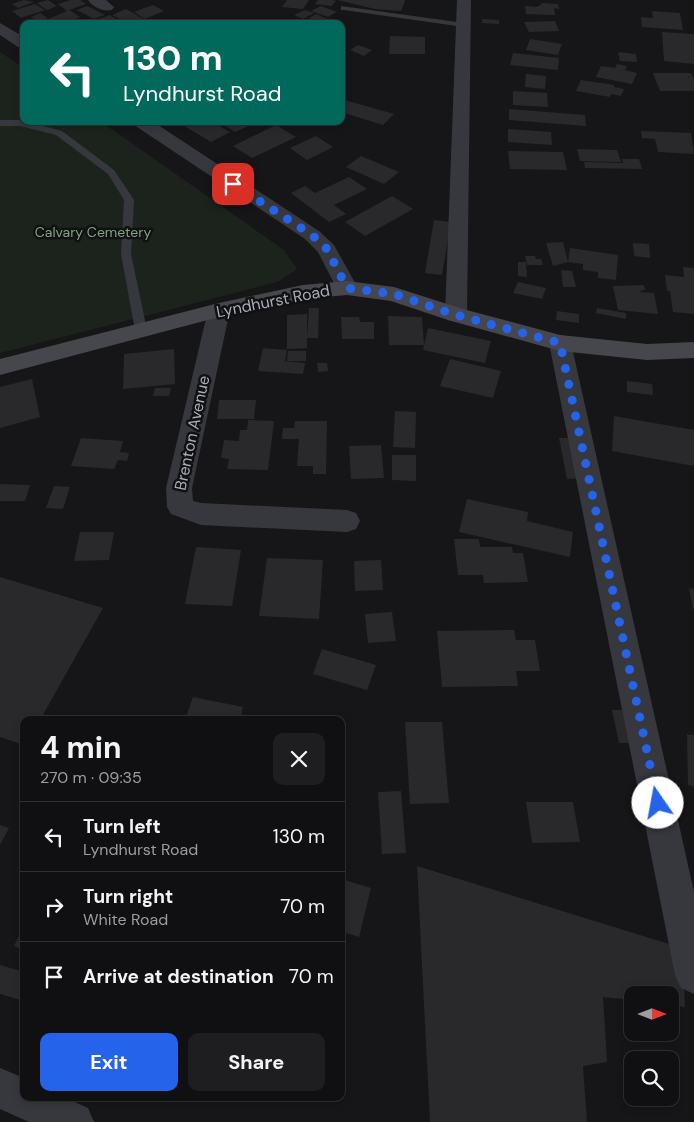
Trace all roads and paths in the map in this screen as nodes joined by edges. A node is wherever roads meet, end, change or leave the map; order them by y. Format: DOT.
graph roads {
  1 [pos="464,0"];
  2 [pos="344,8"];
  3 [pos="464,25"];
  4 [pos="0,28"];
  5 [pos="20,41"];
  6 [pos="0,123"];
  7 [pos="20,123"];
  8 [pos="28,125"];
  9 [pos="146,125"];
  10 [pos="347,288"];
  11 [pos="219,310"];
  12 [pos="456,315"];
  13 [pos="141,330"];
  14 [pos="560,343"];
  15 [pos="694,350"];
  16 [pos="0,367"];
  17 [pos="348,521"];
  18 [pos="694,976"];
  19 [pos="0,1088"];
  20 [pos="20,1097"];
  21 [pos="28,1101"];
  22 [pos="74,1122"];
  1 -- 3 [label="street"];
  2 -- 3 [label="lane"];
  3 -- 12 [label="street"];
  4 -- 5 [label="street"];
  6 -- 7 [label="lane"];
  8 -- 13 [label="lane"];
  9 -- 10 [label="street"];
  10 -- 11 [label="street, Lyndhurst Road"];
  10 -- 12 [label="street, Lyndhurst Road"];
  11 -- 13 [label="street, Lyndhurst Road"];
  11 -- 17 [label="street, Brenton Avenue"];
  12 -- 14 [label="street, Lyndhurst Road"];
  13 -- 16 [label="street, Lyndhurst Road"];
  14 -- 15 [label="street, Lyndhurst Road"];
  14 -- 18 [label="street"];
  19 -- 20 [label="street"];
  21 -- 22 [label="street"];
}
